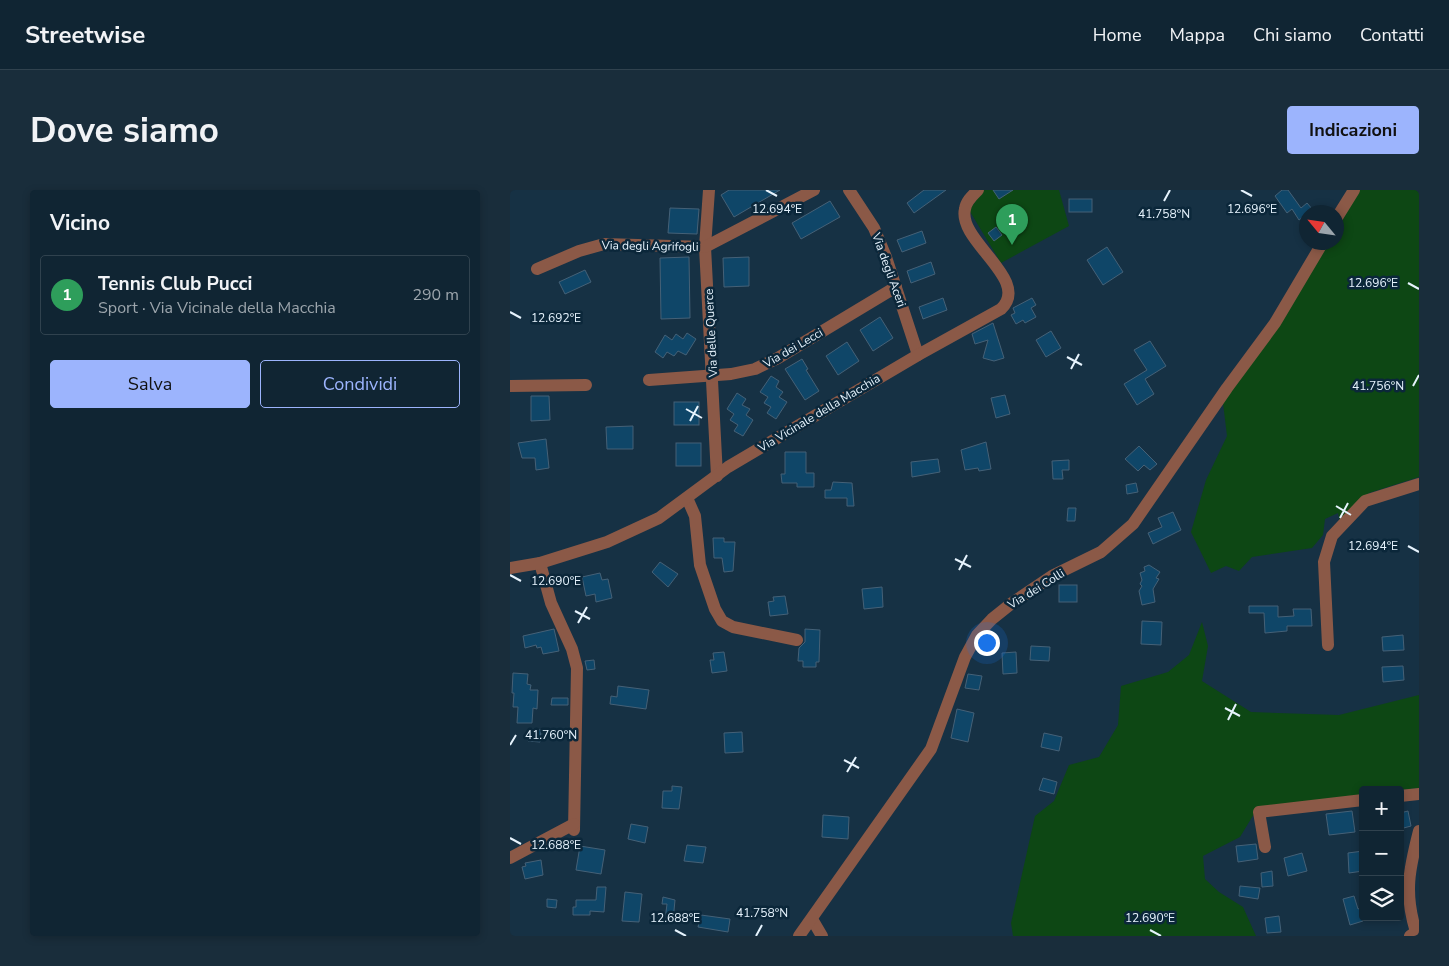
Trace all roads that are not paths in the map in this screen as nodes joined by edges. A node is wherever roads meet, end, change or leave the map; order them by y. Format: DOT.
graph roads {
  1 [pos="709,190"];
  2 [pos="814,190"];
  3 [pos="850,190"];
  4 [pos="978,190"];
  5 [pos="1354,190"];
  6 [pos="1344,206"];
  7 [pos="706,248"];
  8 [pos="1318,250"];
  9 [pos="537,269"];
  10 [pos="896,286"];
  11 [pos="918,355"];
  12 [pos="713,375"];
  13 [pos="649,380"];
  14 [pos="586,385"];
  15 [pos="510,386"];
  16 [pos="717,476"];
  17 [pos="1419,484"];
  18 [pos="687,498"];
  19 [pos="540,563"];
  20 [pos="510,568"];
  21 [pos="797,640"];
  22 [pos="1328,645"];
  23 [pos="1419,794"];
  24 [pos="1404,796"];
  25 [pos="1359,800"];
  26 [pos="1419,831"];
  27 [pos="1265,847"];
  28 [pos="510,858"];
  29 [pos="812,919"];
  30 [pos="799,936"];
  31 [pos="822,936"];
  32 [pos="1410,936"];
  1 -- 7 [label="street, Via delle Querce"];
  2 -- 7 [label="street, Via degli Agrifogli"];
  3 -- 10 [label="street, Via degli Aceri"];
  4 -- 11 [label="street, Via Vicinale della Macchia"];
  5 -- 6 [label="street"];
  7 -- 9 [label="street, Via degli Agrifogli"];
  7 -- 12 [label="street, Via delle Querce"];
  8 -- 29 [label="street, Via dei Colli"];
  10 -- 11 [label="street, Via degli Aceri"];
  10 -- 12 [label="street, Via dei Lecci"];
  11 -- 16 [label="street, Via Vicinale della Macchia"];
  12 -- 13 [label="street, Via dei Lecci"];
  12 -- 16 [label="street, Via delle Querce"];
  14 -- 15 [label="street"];
  16 -- 18 [label="street, Via Vicinale della Macchia"];
  17 -- 22 [label="street"];
  18 -- 19 [label="street, Via Vicinale della Macchia"];
  18 -- 21 [label="street"];
  19 -- 20 [label="street, Via Vicinale della Macchia"];
  19 -- 28 [label="street"];
  23 -- 24 [label="street"];
  25 -- 27 [label="street"];
  26 -- 32 [label="street"];
  29 -- 30 [label="street, Via dei Colli"];
  29 -- 31 [label="street"];
}
